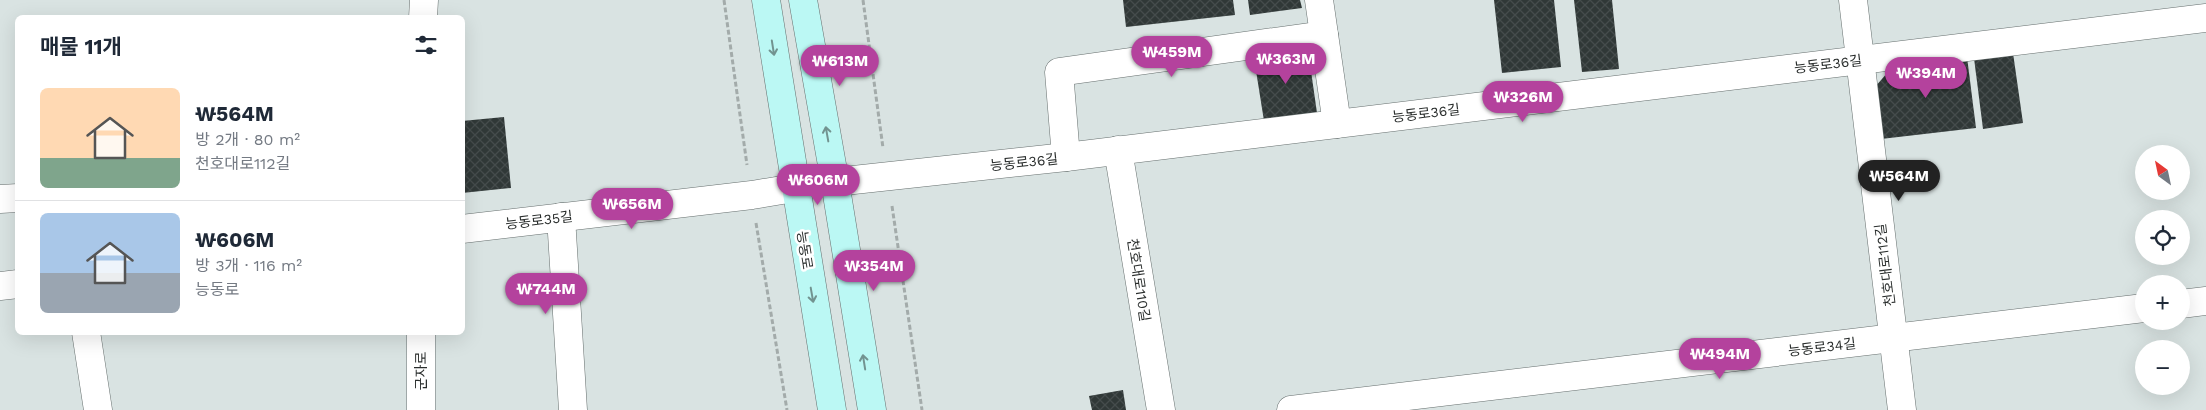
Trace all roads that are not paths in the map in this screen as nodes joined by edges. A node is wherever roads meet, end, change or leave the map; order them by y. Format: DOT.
graph roads {
  1 [pos="424,0"];
  2 [pos="766,0"];
  3 [pos="803,0"];
  4 [pos="1319,0"];
  5 [pos="1853,0"];
  6 [pos="423,15"];
  7 [pos="2206,18"];
  8 [pos="1324,35"];
  9 [pos="1860,60"];
  10 [pos="1336,124"];
  11 [pos="1118,150"];
  12 [pos="1066,157"];
  13 [pos="835,182"];
  14 [pos="794,188"];
  15 [pos="15,198"];
  16 [pos="0,200"];
  17 [pos="561,217"];
  18 [pos="465,229"];
  19 [pos="15,284"];
  20 [pos="0,286"];
  21 [pos="2206,301"];
  22 [pos="2190,303"];
  23 [pos="2135,309"];
  24 [pos="86,335"];
  25 [pos="421,335"];
  26 [pos="1893,338"];
  27 [pos="98,410"];
  28 [pos="421,410"];
  29 [pos="573,410"];
  30 [pos="832,410"];
  31 [pos="872,410"];
  32 [pos="1161,410"];
  33 [pos="1291,410"];
  34 [pos="1902,410"];
  1 -- 6 [label="street"];
  2 -- 14 [label="main road, 능동로, one-way"];
  13 -- 3 [label="main road, one-way"];
  4 -- 8 [label="street"];
  5 -- 9 [label="street, 천호대로112길"];
  7 -- 9 [label="street, 능동로36길"];
  8 -- 10 [label="street"];
  8 -- 12 [label="street"];
  9 -- 10 [label="street, 능동로36길"];
  9 -- 26 [label="street, 천호대로112길"];
  10 -- 11 [label="street, 능동로36길"];
  11 -- 12 [label="street, 능동로36길"];
  11 -- 32 [label="street, 천호대로110길"];
  12 -- 13 [label="street, 능동로36길"];
  13 -- 14 [label="main road, 능동로36길"];
  31 -- 13 [label="main road, one-way"];
  14 -- 17 [label="street, 능동로35길"];
  14 -- 30 [label="main road, 능동로, one-way"];
  15 -- 16 [label="street"];
  17 -- 18 [label="street, 능동로35길"];
  17 -- 29 [label="street"];
  19 -- 20 [label="street"];
  21 -- 22 [label="street"];
  23 -- 26 [label="street, 능동로34길"];
  24 -- 27 [label="street"];
  25 -- 28 [label="street, 군자로"];
  26 -- 33 [label="street, 능동로34길"];
  26 -- 34 [label="street, 천호대로112길"];
}
